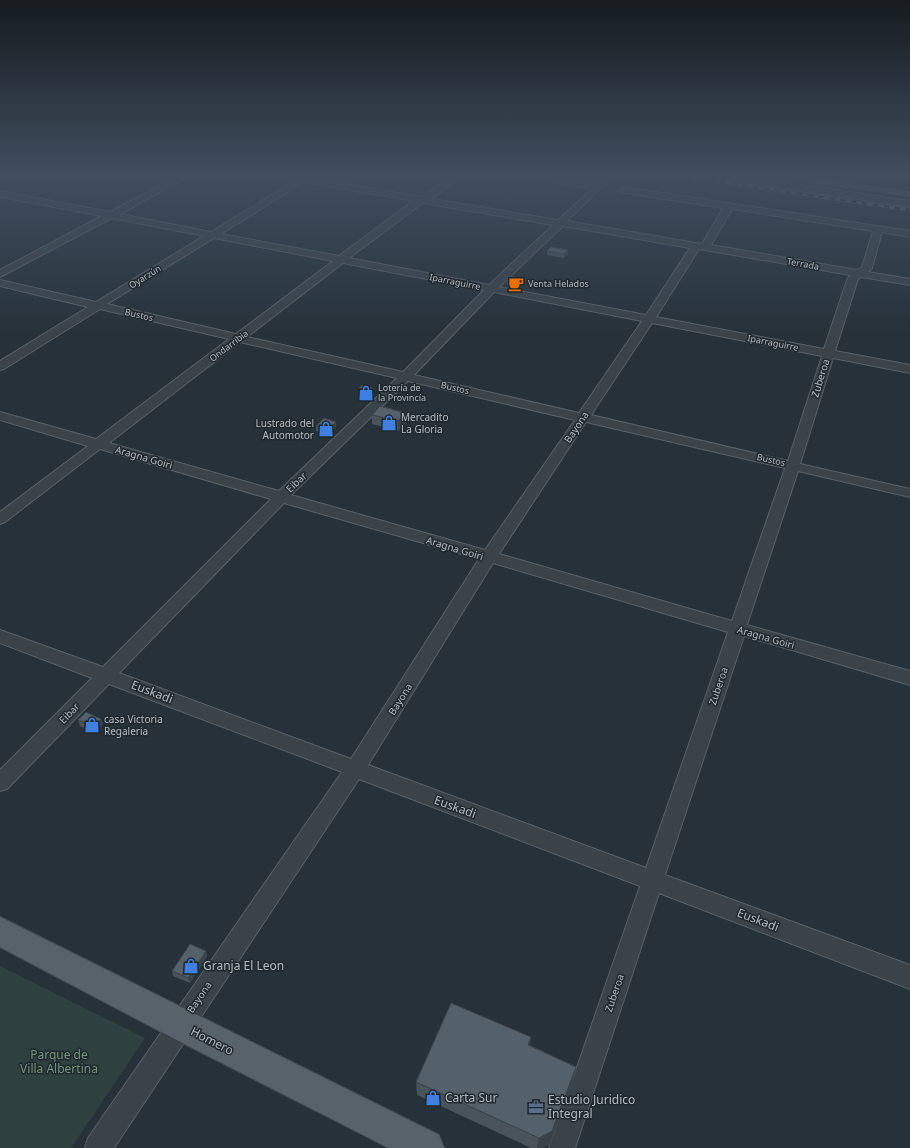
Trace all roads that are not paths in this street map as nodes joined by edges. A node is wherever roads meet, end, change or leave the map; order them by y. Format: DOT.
graph roads {
  1 [pos="88,228"];
  2 [pos="179,228"];
  3 [pos="224,228"];
  4 [pos="385,228"];
  5 [pos="555,228"];
  6 [pos="588,228"];
  7 [pos="713,228"];
  8 [pos="869,228"];
  9 [pos="878,229"];
  10 [pos="214,234"];
  11 [pos="910,234"];
  12 [pos="700,246"];
  13 [pos="342,259"];
  14 [pos="859,273"];
  15 [pos="0,274"];
  16 [pos="910,282"];
  17 [pos="0,283"];
  18 [pos="491,289"];
  19 [pos="98,306"];
  20 [pos="650,319"];
  21 [pos="238,339"];
  22 [pos="828,353"];
  23 [pos="0,366"];
  24 [pos="910,369"];
  25 [pos="405,377"];
  26 [pos="0,416"];
  27 [pos="582,418"];
  28 [pos="98,444"];
  29 [pos="793,465"];
  30 [pos="910,493"];
  31 [pos="282,496"];
  32 [pos="0,520"];
  33 [pos="488,558"];
  34 [pos="737,628"];
  35 [pos="0,636"];
  36 [pos="106,675"];
  37 [pos="910,678"];
  38 [pos="355,770"];
  39 [pos="0,783"];
  40 [pos="653,880"];
  41 [pos="0,931"];
  42 [pos="910,977"];
  43 [pos="180,1025"];
  44 [pos="98,1148"];
  45 [pos="426,1148"];
  46 [pos="562,1148"];
  1 -- 15 [label="street"];
  2 -- 10 [label="street, Iparraguirre"];
  3 -- 10 [label="street, Oyarzún"];
  4 -- 13 [label="street, Ondarribia"];
  5 -- 18 [label="street, Eibar"];
  6 -- 12 [label="street, Terrada"];
  7 -- 12 [label="street, Bayona"];
  8 -- 9 [label="street"];
  9 -- 11 [label="street"];
  9 -- 14 [label="street, Zuberoa"];
  10 -- 13 [label="street, Iparraguirre"];
  10 -- 19 [label="street, Oyarzún"];
  12 -- 14 [label="street, Terrada"];
  12 -- 20 [label="street, Bayona"];
  13 -- 18 [label="street, Iparraguirre"];
  13 -- 21 [label="street, Ondarribia"];
  14 -- 16 [label="street, Terrada"];
  14 -- 22 [label="street, Zuberoa"];
  17 -- 19 [label="street, Bustos"];
  18 -- 20 [label="street, Iparraguirre"];
  18 -- 25 [label="street, Eibar"];
  19 -- 21 [label="street, Bustos"];
  19 -- 23 [label="street, Oyarzún"];
  20 -- 22 [label="street, Iparraguirre"];
  20 -- 27 [label="street, Bayona"];
  21 -- 25 [label="street, Bustos"];
  21 -- 28 [label="street, Ondarribia"];
  22 -- 24 [label="street, Iparraguirre"];
  22 -- 29 [label="street, Zuberoa"];
  25 -- 27 [label="street, Bustos"];
  25 -- 31 [label="street, Eibar"];
  26 -- 28 [label="street, Aragna Goiri"];
  27 -- 29 [label="street, Bustos"];
  27 -- 33 [label="street, Bayona"];
  28 -- 31 [label="street, Aragna Goiri"];
  28 -- 32 [label="street, Ondarribia"];
  29 -- 30 [label="street, Bustos"];
  29 -- 34 [label="street, Zuberoa"];
  31 -- 33 [label="street, Aragna Goiri"];
  31 -- 36 [label="street, Eibar"];
  33 -- 34 [label="street, Aragna Goiri"];
  33 -- 38 [label="street, Bayona"];
  34 -- 37 [label="street, Aragna Goiri"];
  34 -- 40 [label="street, Zuberoa"];
  35 -- 36 [label="street, Euskadi"];
  36 -- 38 [label="street, Euskadi"];
  36 -- 39 [label="street, Eibar"];
  38 -- 40 [label="street, Euskadi"];
  38 -- 43 [label="street, Bayona"];
  40 -- 42 [label="street, Euskadi"];
  40 -- 46 [label="street, Zuberoa"];
  41 -- 43 [label="main road, Homero"];
  43 -- 44 [label="street, Bayona"];
  43 -- 45 [label="main road, Homero"];
}
